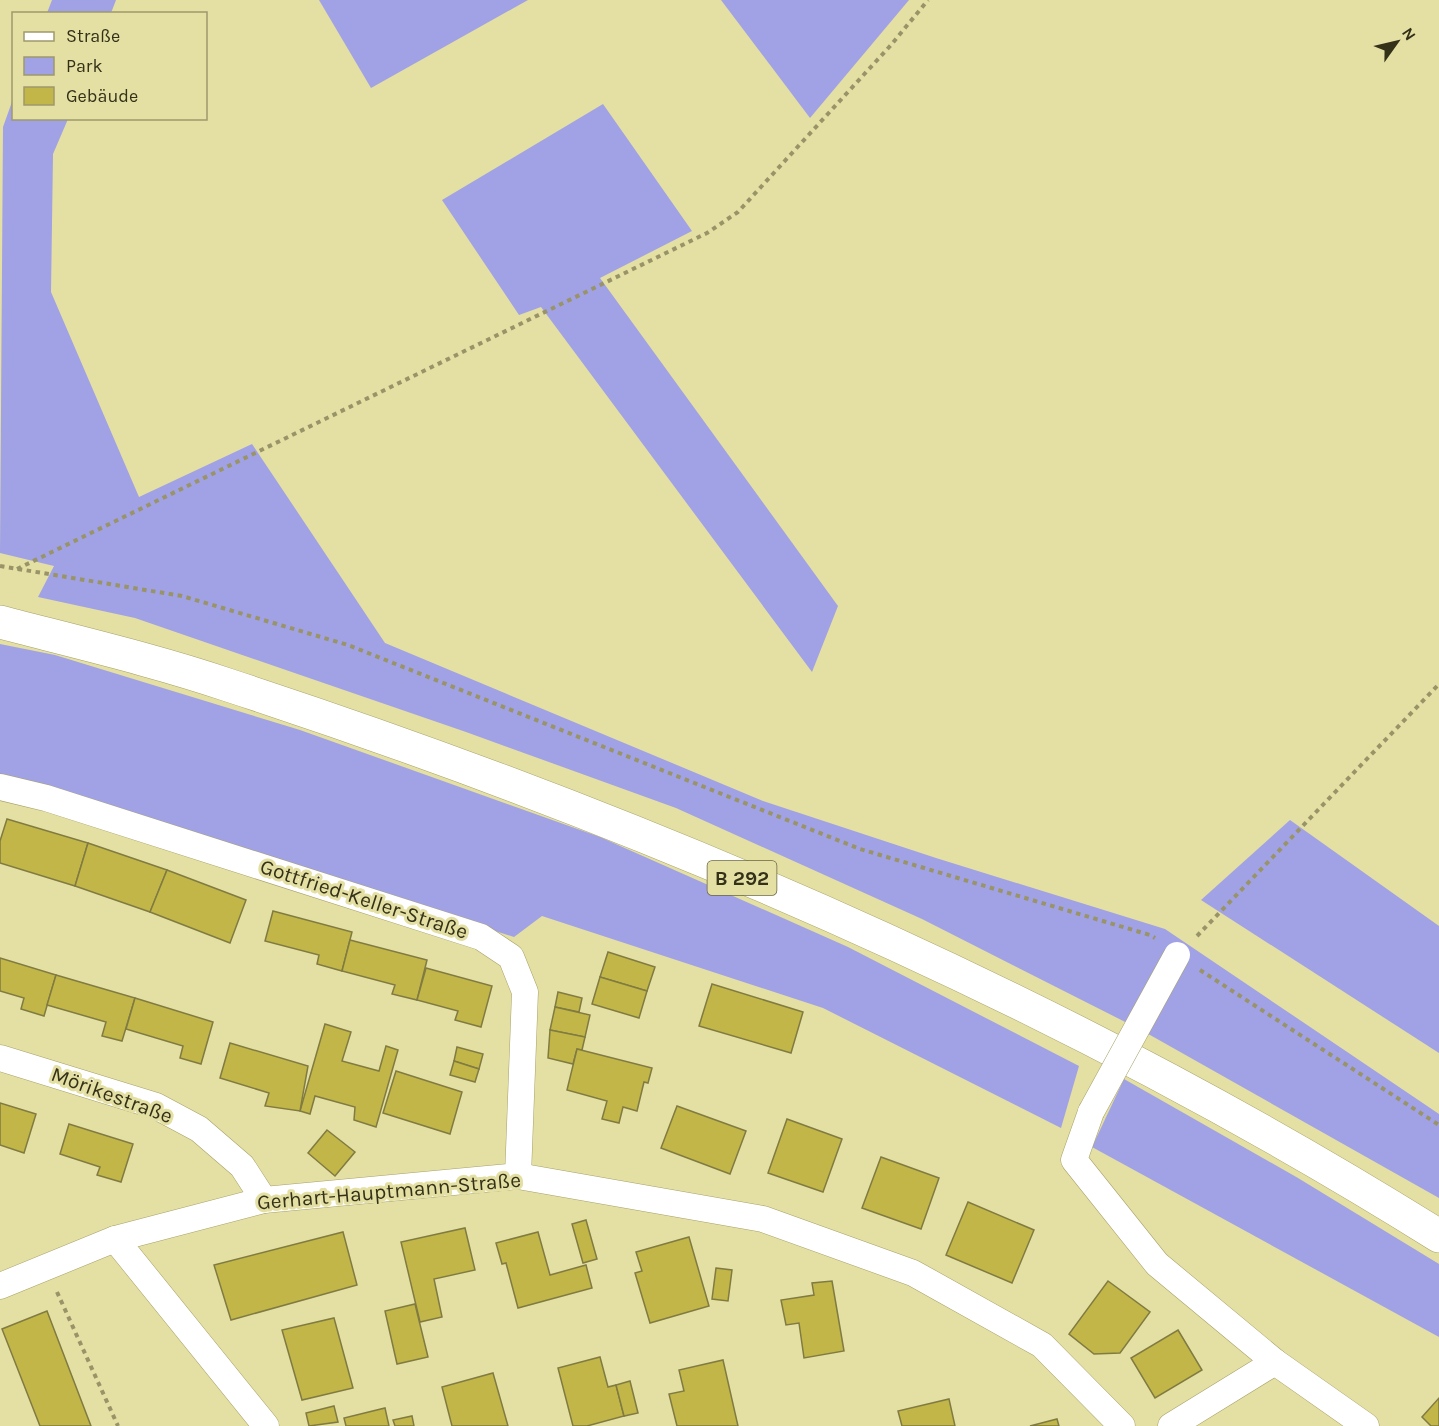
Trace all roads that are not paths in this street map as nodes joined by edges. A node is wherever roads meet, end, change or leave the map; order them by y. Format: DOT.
graph roads {
  1 [pos="0,622"];
  2 [pos="0,787"];
  3 [pos="1177,956"];
  4 [pos="0,1058"];
  5 [pos="518,1176"];
  6 [pos="264,1200"];
  7 [pos="1439,1236"];
  8 [pos="115,1239"];
  9 [pos="0,1286"];
  10 [pos="1275,1362"];
  11 [pos="266,1426"];
  12 [pos="1122,1426"];
  13 [pos="1171,1426"];
  14 [pos="1366,1426"];
  1 -- 7 [label="highway, B 292"];
  2 -- 5 [label="street, Gottfried-Keller-Straße"];
  3 -- 10 [label="street, bridge"];
  4 -- 6 [label="street, Mörikestraße"];
  5 -- 6 [label="street, Gerhart-Hauptmann-Straße"];
  5 -- 12 [label="street, Gerhart-Hauptmann-Straße"];
  6 -- 8 [label="street, Gerhart-Hauptmann-Straße"];
  8 -- 9 [label="street, Gerhart-Hauptmann-Straße"];
  8 -- 11 [label="street"];
  10 -- 13 [label="street"];
  10 -- 14 [label="street"];
}
